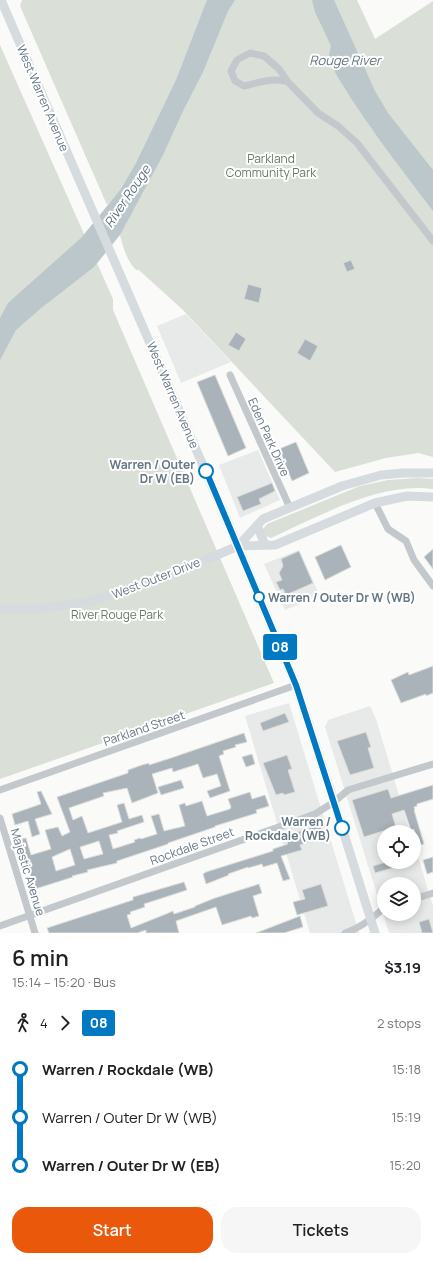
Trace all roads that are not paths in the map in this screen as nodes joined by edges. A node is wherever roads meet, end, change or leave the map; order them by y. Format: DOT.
graph roads {
  1 [pos="1,0"];
  2 [pos="288,82"];
  3 [pos="433,241"];
  4 [pos="230,375"];
  5 [pos="433,473"];
  6 [pos="433,496"];
  7 [pos="375,503"];
  8 [pos="290,508"];
  9 [pos="257,525"];
  10 [pos="265,545"];
  11 [pos="238,546"];
  12 [pos="433,586"];
  13 [pos="0,609"];
  14 [pos="296,685"];
  15 [pos="433,764"];
  16 [pos="0,790"];
  17 [pos="334,802"];
  18 [pos="0,818"];
  19 [pos="433,893"];
  20 [pos="421,897"];
  21 [pos="377,914"];
  22 [pos="30,915"];
  23 [pos="371,919"];
  24 [pos="0,926"];
  25 [pos="35,933"];
  26 [pos="345,933"];
  27 [pos="375,933"];
  1 -- 11 [label="main road, West Warren Avenue"];
  2 -- 2 [label="street"];
  2 -- 3 [label="street"];
  4 -- 8 [label="street, Eden Park Drive"];
  5 -- 8 [label="main road, West Outer Drive"];
  6 -- 7 [label="main road, West Outer Drive"];
  7 -- 10 [label="main road, West Outer Drive"];
  7 -- 12 [label="street"];
  8 -- 9 [label="main road, West Outer Drive"];
  9 -- 10 [label="main road"];
  9 -- 11 [label="main road, West Outer Drive"];
  10 -- 11 [label="main road, West Outer Drive"];
  11 -- 13 [label="main road, West Outer Drive"];
  11 -- 14 [label="main road, West Warren Avenue"];
  14 -- 16 [label="street, Parkland Street"];
  14 -- 17 [label="main road, West Warren Avenue"];
  15 -- 17 [label="street, Rockdale Street"];
  17 -- 22 [label="street, Rockdale Street"];
  17 -- 23 [label="main road, West Warren Avenue"];
  18 -- 22 [label="street, Majestic Avenue"];
  19 -- 20 [label="street"];
  21 -- 23 [label="street"];
  22 -- 24 [label="street, Rockdale Street"];
  22 -- 25 [label="street, Majestic Avenue"];
  23 -- 26 [label="street"];
  23 -- 27 [label="main road, West Warren Avenue"];
}
